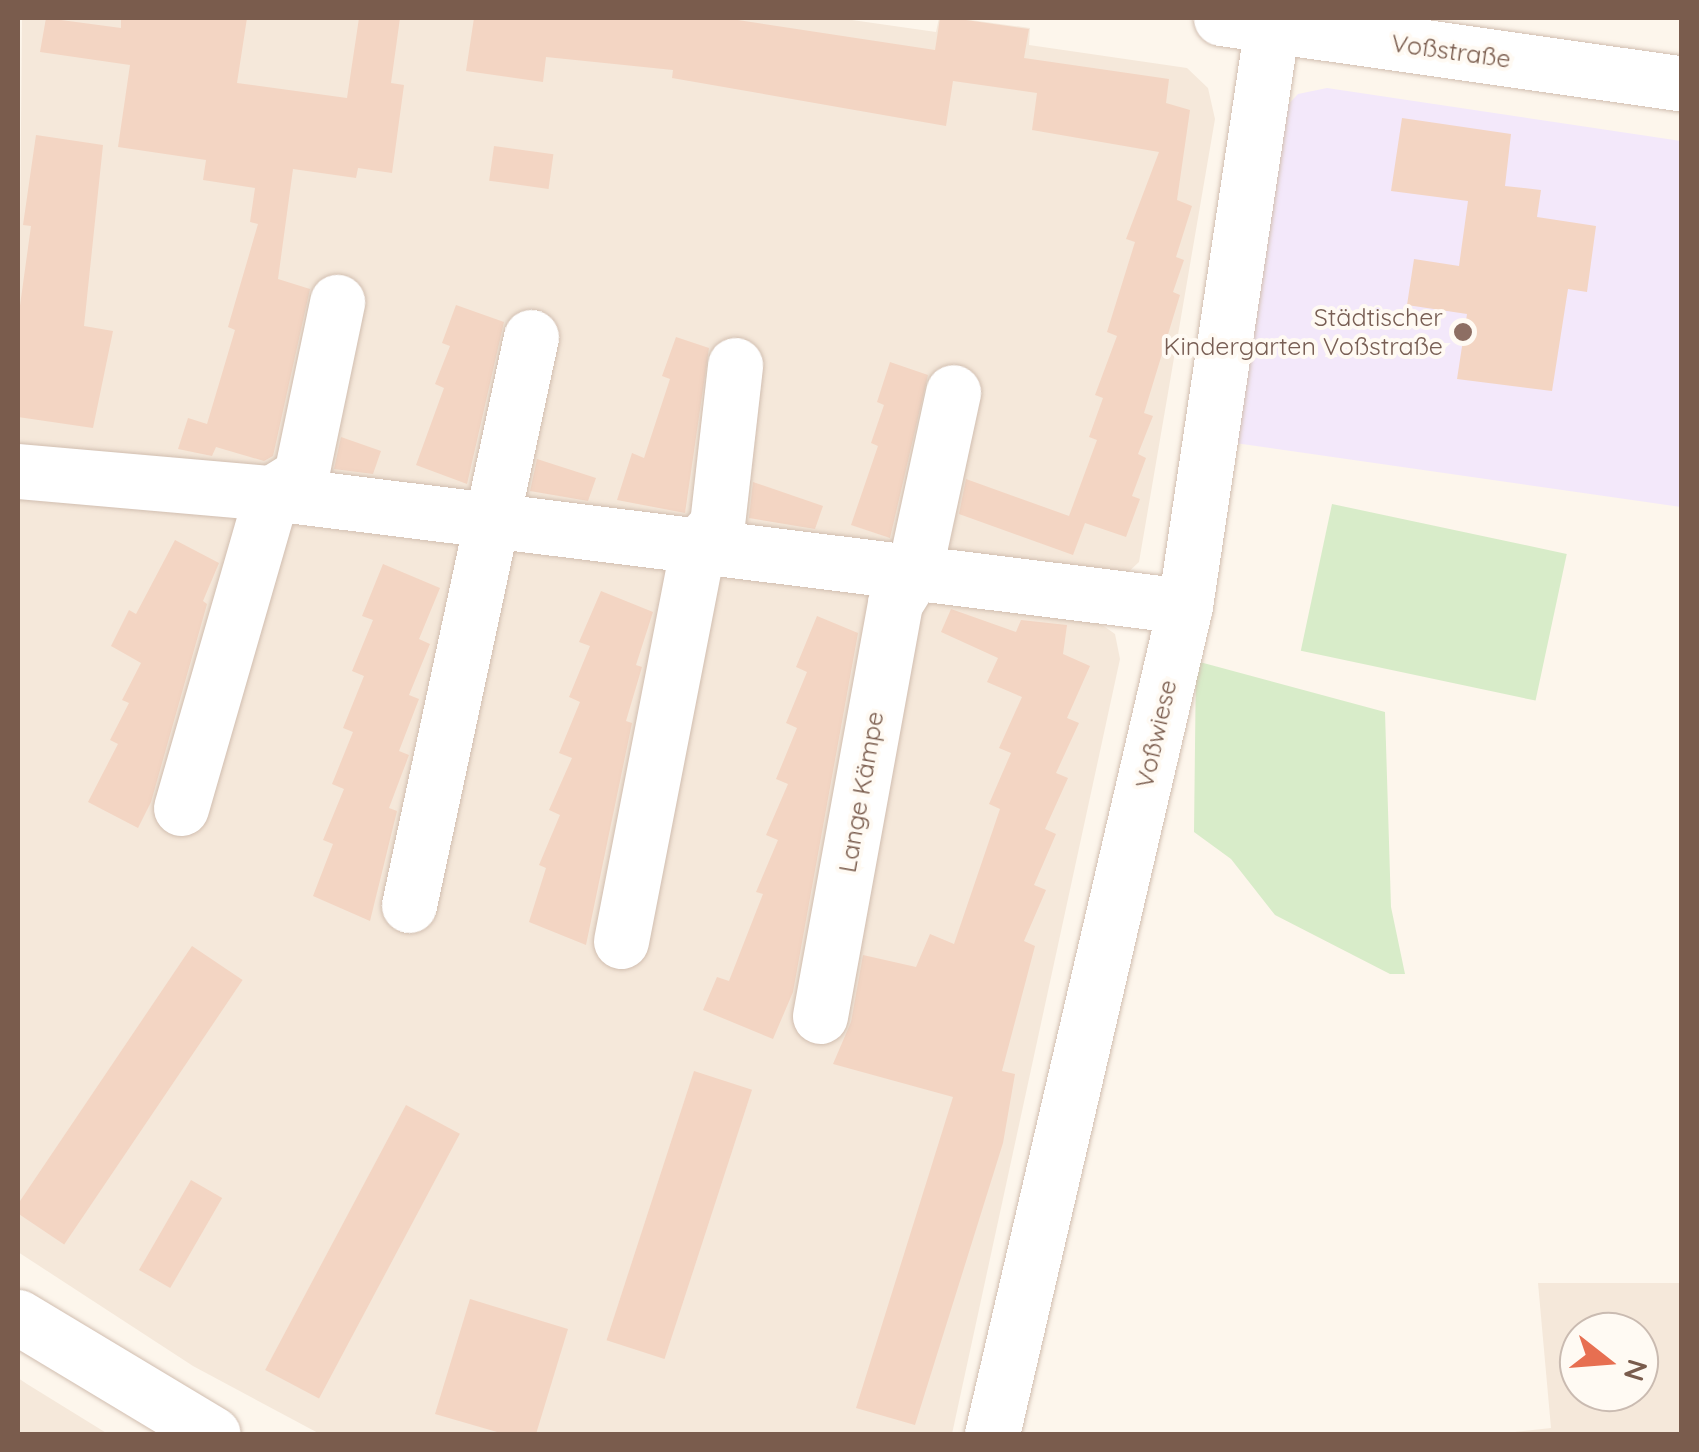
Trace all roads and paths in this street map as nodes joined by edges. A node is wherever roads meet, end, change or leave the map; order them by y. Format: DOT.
graph roads {
  1 [pos="1256,20"];
  2 [pos="1682,84"];
  3 [pos="337,302"];
  4 [pos="531,337"];
  5 [pos="735,365"];
  6 [pos="953,392"];
  7 [pos="18,472"];
  8 [pos="272,493"];
  9 [pos="490,520"];
  10 [pos="698,546"];
  11 [pos="914,573"];
  12 [pos="1186,606"];
  13 [pos="181,808"];
  14 [pos="409,904"];
  15 [pos="621,941"];
  16 [pos="820,1016"];
  17 [pos="18,1317"];
  18 [pos="213,1434"];
  19 [pos="992,1434"];
  1 -- 2 [label="street, Voßstraße"];
  1 -- 12 [label="street, Voßwiese"];
  3 -- 8 [label="street"];
  4 -- 9 [label="street"];
  5 -- 10 [label="street"];
  6 -- 11 [label="street, Lange Kämpe"];
  7 -- 8 [label="street"];
  8 -- 9 [label="street"];
  8 -- 13 [label="street"];
  9 -- 10 [label="street"];
  9 -- 14 [label="street"];
  10 -- 11 [label="street"];
  10 -- 15 [label="street"];
  11 -- 12 [label="street"];
  11 -- 16 [label="street, Lange Kämpe"];
  12 -- 19 [label="street, Voßwiese"];
  17 -- 18 [label="street"];
}
